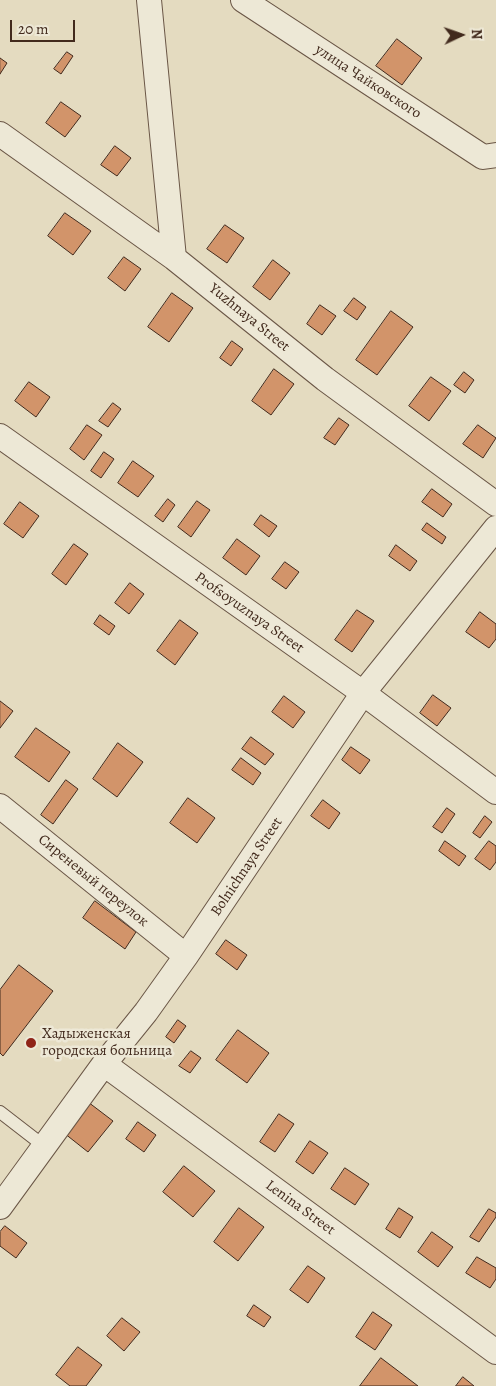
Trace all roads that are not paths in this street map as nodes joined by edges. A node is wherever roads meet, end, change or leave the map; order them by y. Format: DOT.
graph roads {
  1 [pos="149,0"];
  2 [pos="243,0"];
  3 [pos="0,134"];
  4 [pos="496,155"];
  5 [pos="174,258"];
  6 [pos="0,436"];
  7 [pos="496,504"];
  8 [pos="496,528"];
  9 [pos="363,693"];
  10 [pos="496,792"];
  11 [pos="0,806"];
  12 [pos="186,956"];
  13 [pos="104,1064"];
  14 [pos="0,1112"];
  15 [pos="44,1146"];
  16 [pos="0,1207"];
  17 [pos="496,1352"];
  1 -- 5 [label="street"];
  2 -- 4 [label="street, улица Чайковского"];
  3 -- 5 [label="street, Yuzhnaya Street"];
  5 -- 7 [label="street, Yuzhnaya Street"];
  6 -- 9 [label="street, Profsoyuznaya Street"];
  8 -- 9 [label="street, Bolnichnaya Street"];
  9 -- 10 [label="street, Profsoyuznaya Street"];
  9 -- 12 [label="street, Bolnichnaya Street"];
  11 -- 12 [label="street, Сиреневый переулок"];
  12 -- 13 [label="street, Bolnichnaya Street"];
  13 -- 15 [label="street, Bolnichnaya Street"];
  13 -- 17 [label="street, Lenina Street"];
  14 -- 15 [label="lane"];
  15 -- 16 [label="street, Bolnichnaya Street"];
}
